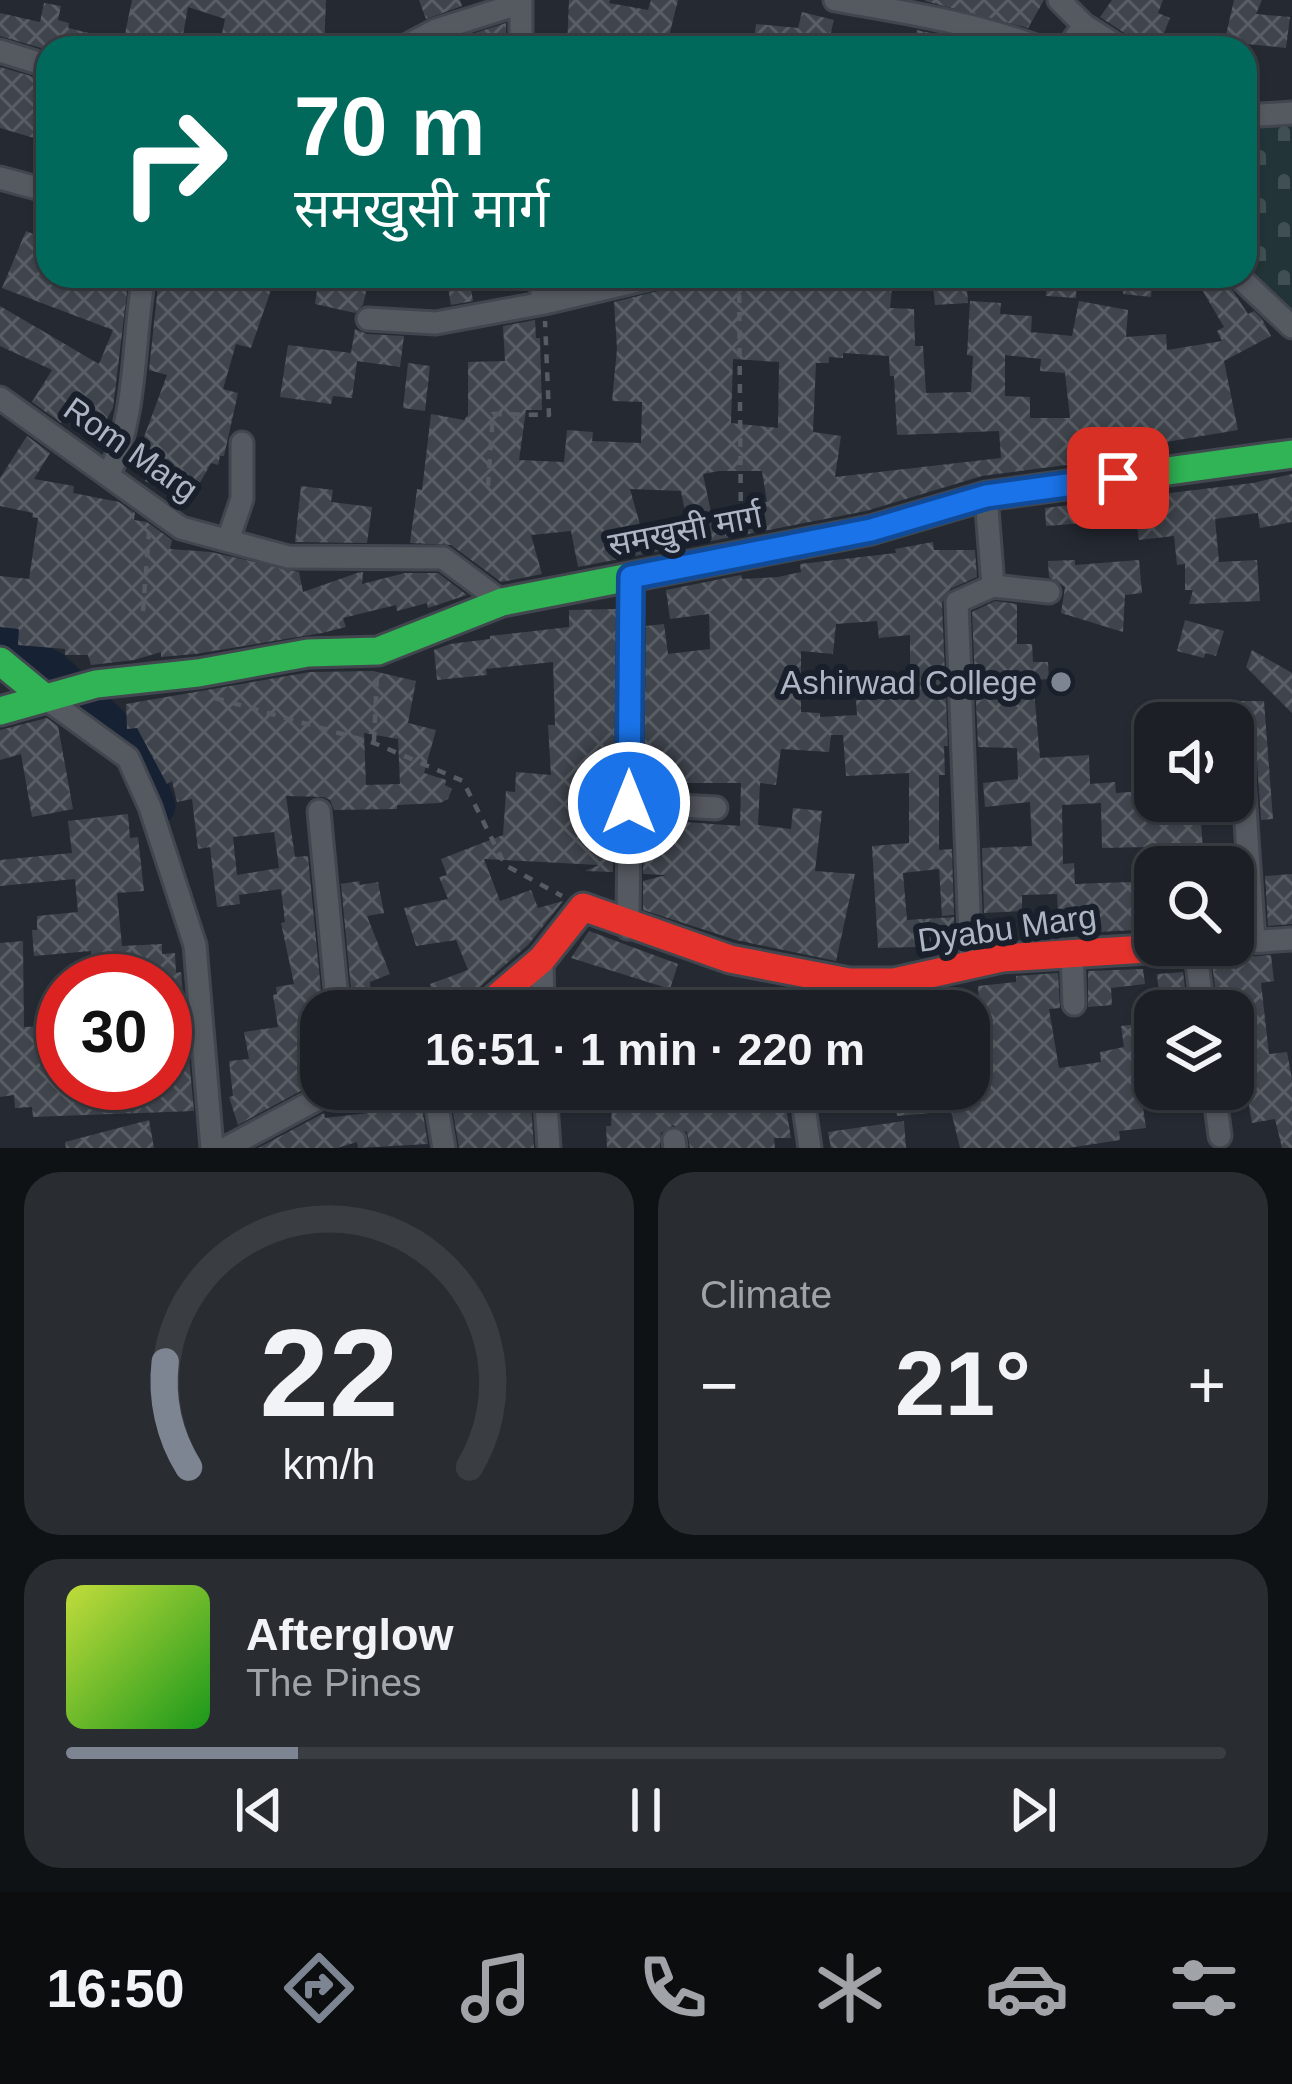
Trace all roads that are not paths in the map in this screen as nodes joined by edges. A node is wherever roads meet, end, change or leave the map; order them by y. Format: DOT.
graph roads {
  1 [pos="835,0"];
  2 [pos="1059,0"];
  3 [pos="521,2"];
  4 [pos="1084,25"];
  5 [pos="424,36"];
  6 [pos="521,36"];
  7 [pos="1009,36"];
  8 [pos="1076,36"];
  9 [pos="1101,36"];
  10 [pos="0,51"];
  11 [pos="36,62"];
  12 [pos="1292,112"];
  13 [pos="1257,115"];
  14 [pos="0,178"];
  15 [pos="36,187"];
  16 [pos="143,288"];
  17 [pos="541,288"];
  18 [pos="608,288"];
  19 [pos="1251,288"];
  20 [pos="544,303"];
  21 [pos="368,319"];
  22 [pos="1292,327"];
  23 [pos="0,398"];
  24 [pos="242,443"];
  25 [pos="1292,454"];
  26 [pos="109,475"];
  27 [pos="986,496"];
  28 [pos="228,540"];
  29 [pos="631,577"];
  30 [pos="993,586"];
  31 [pos="1049,592"];
  32 [pos="502,602"];
  33 [pos="0,661"];
  34 [pos="50,696"];
  35 [pos="0,710"];
  36 [pos="629,803"];
  37 [pos="716,808"];
  38 [pos="319,811"];
  39 [pos="628,928"];
  40 [pos="1292,939"];
  41 [pos="1254,941"];
  42 [pos="1134,949"];
  43 [pos="1072,952"];
  44 [pos="542,959"];
  45 [pos="970,962"];
  46 [pos="814,978"];
  47 [pos="336,990"];
  48 [pos="506,990"];
  49 [pos="543,990"];
  50 [pos="813,990"];
  51 [pos="1074,1004"];
  52 [pos="300,1108"];
  53 [pos="438,1110"];
  54 [pos="546,1110"];
  55 [pos="805,1110"];
  56 [pos="1217,1110"];
  57 [pos="1220,1136"];
  58 [pos="212,1148"];
  59 [pos="226,1148"];
  60 [pos="444,1148"];
  61 [pos="549,1148"];
  62 [pos="810,1148"];
  1 -- 7 [label="street"];
  2 -- 4 [label="street"];
  3 -- 5 [label="street"];
  3 -- 6 [label="street"];
  4 -- 8 [label="street"];
  4 -- 9 [label="street"];
  10 -- 11 [label="street"];
  12 -- 13 [label="street"];
  14 -- 15 [label="street"];
  16 -- 26 [label="street"];
  17 -- 20 [label="street"];
  18 -- 20 [label="street"];
  19 -- 22 [label="street"];
  20 -- 21 [label="street"];
  23 -- 26 [label="street, Rom Marg"];
  24 -- 28 [label="street"];
  25 -- 27 [label="main road, समखुसी मार्ग"];
  26 -- 28 [label="street, Rom Marg"];
  27 -- 29 [label="main road, समखुसी मार्ग"];
  27 -- 30 [label="street"];
  28 -- 32 [label="street, Rom Marg"];
  29 -- 32 [label="main road, समखुसी मार्ग"];
  29 -- 36 [label="street"];
  30 -- 31 [label="street"];
  30 -- 45 [label="street"];
  32 -- 34 [label="main road, समखुसी मार्ग"];
  33 -- 34 [label="main road"];
  34 -- 35 [label="main road, समखुसी मार्ग"];
  34 -- 58 [label="street"];
  36 -- 37 [label="street"];
  36 -- 39 [label="street"];
  38 -- 47 [label="street"];
  39 -- 44 [label="main road, Dyabu Marg"];
  39 -- 46 [label="main road, Dyabu Marg"];
  40 -- 41 [label="street"];
  42 -- 43 [label="main road, Dyabu Marg"];
  43 -- 45 [label="main road, Dyabu Marg"];
  43 -- 51 [label="street"];
  44 -- 48 [label="main road"];
  44 -- 49 [label="street"];
  45 -- 46 [label="main road, Dyabu Marg"];
  46 -- 50 [label="street"];
  52 -- 59 [label="street"];
  53 -- 60 [label="street"];
  54 -- 61 [label="street"];
  55 -- 62 [label="street"];
  56 -- 57 [label="street"];
}
